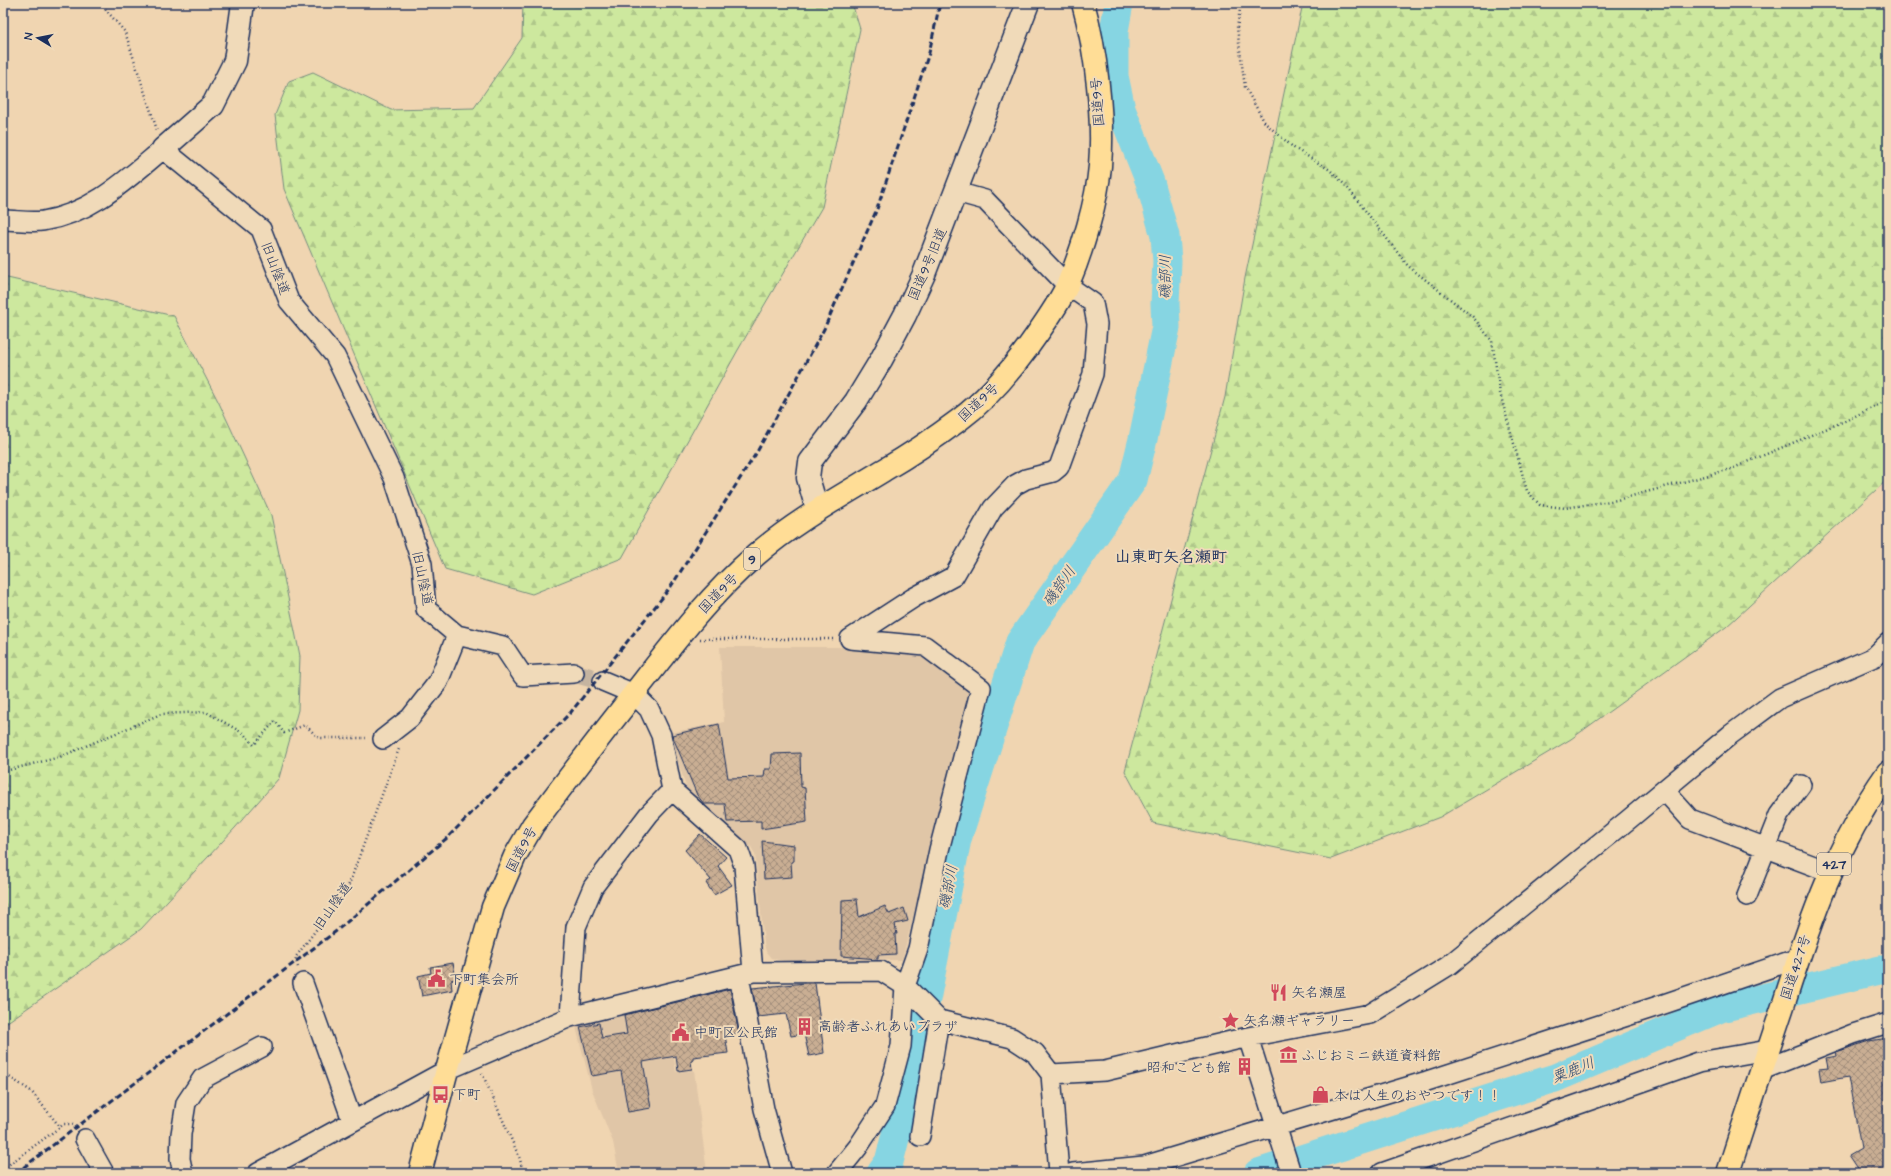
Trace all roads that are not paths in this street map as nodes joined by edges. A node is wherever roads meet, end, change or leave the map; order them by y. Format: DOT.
graph roads {
  1 [pos="243,3"];
  2 [pos="1028,3"];
  3 [pos="1083,3"];
  4 [pos="163,149"];
  5 [pos="956,192"];
  6 [pos="3,220"];
  7 [pos="1067,285"];
  8 [pos="817,509"];
  9 [pos="457,635"];
  10 [pos="1888,643"];
  11 [pos="574,673"];
  12 [pos="603,681"];
  13 [pos="634,694"];
  14 [pos="392,743"];
  15 [pos="1888,772"];
  16 [pos="1801,785"];
  17 [pos="672,790"];
  18 [pos="1664,790"];
  19 [pos="1766,848"];
  20 [pos="1830,872"];
  21 [pos="1747,896"];
  22 [pos="1797,961"];
  23 [pos="746,974"];
  24 [pos="303,983"];
  25 [pos="905,986"];
  26 [pos="570,1017"];
  27 [pos="939,1020"];
  28 [pos="1888,1023"];
  29 [pos="1248,1036"];
  30 [pos="262,1047"];
  31 [pos="1767,1053"];
  32 [pos="446,1070"];
  33 [pos="1051,1074"];
  34 [pos="352,1120"];
  35 [pos="1276,1129"];
  36 [pos="920,1136"];
  37 [pos="85,1139"];
  38 [pos="104,1173"];
  39 [pos="182,1173"];
  40 [pos="258,1173"];
  41 [pos="420,1173"];
  42 [pos="782,1173"];
  43 [pos="837,1173"];
  44 [pos="1059,1173"];
  45 [pos="1073,1173"];
  46 [pos="1291,1173"];
  47 [pos="1382,1173"];
  48 [pos="1728,1173"];
  1 -- 4 [label="street"];
  2 -- 5 [label="street, 国道9号旧道"];
  3 -- 7 [label="highway, 国道9号 / 9"];
  4 -- 6 [label="street"];
  4 -- 9 [label="street, 旧山陰道"];
  5 -- 7 [label="street"];
  5 -- 8 [label="street, 国道9号旧道"];
  7 -- 8 [label="highway, 国道9号 / 9"];
  7 -- 25 [label="street"];
  8 -- 13 [label="highway, 国道9号 / 9"];
  9 -- 11 [label="street"];
  9 -- 14 [label="street"];
  10 -- 18 [label="street"];
  12 -- 13 [label="street"];
  13 -- 17 [label="street"];
  13 -- 32 [label="highway, 国道9号 / 9"];
  15 -- 20 [label="highway, 国道427号 / 427"];
  16 -- 19 [label="street"];
  17 -- 23 [label="street"];
  17 -- 26 [label="street"];
  18 -- 19 [label="street"];
  18 -- 29 [label="street"];
  19 -- 20 [label="street"];
  19 -- 21 [label="street"];
  20 -- 22 [label="highway, 国道427号 / 427"];
  22 -- 31 [label="highway, 国道427号 / 427"];
  22 -- 35 [label="street"];
  23 -- 25 [label="street"];
  23 -- 26 [label="street"];
  23 -- 42 [label="street"];
  24 -- 34 [label="street"];
  25 -- 27 [label="street"];
  25 -- 43 [label="street"];
  26 -- 32 [label="street"];
  27 -- 33 [label="street"];
  27 -- 36 [label="street"];
  28 -- 31 [label="street"];
  29 -- 33 [label="street"];
  29 -- 35 [label="street"];
  30 -- 39 [label="street"];
  31 -- 47 [label="street"];
  31 -- 48 [label="highway, 国道427号 / 427"];
  32 -- 34 [label="street"];
  32 -- 41 [label="highway, 国道9号 / 9"];
  33 -- 44 [label="street"];
  34 -- 40 [label="street"];
  35 -- 45 [label="street"];
  35 -- 46 [label="street"];
  37 -- 38 [label="street"];
}
